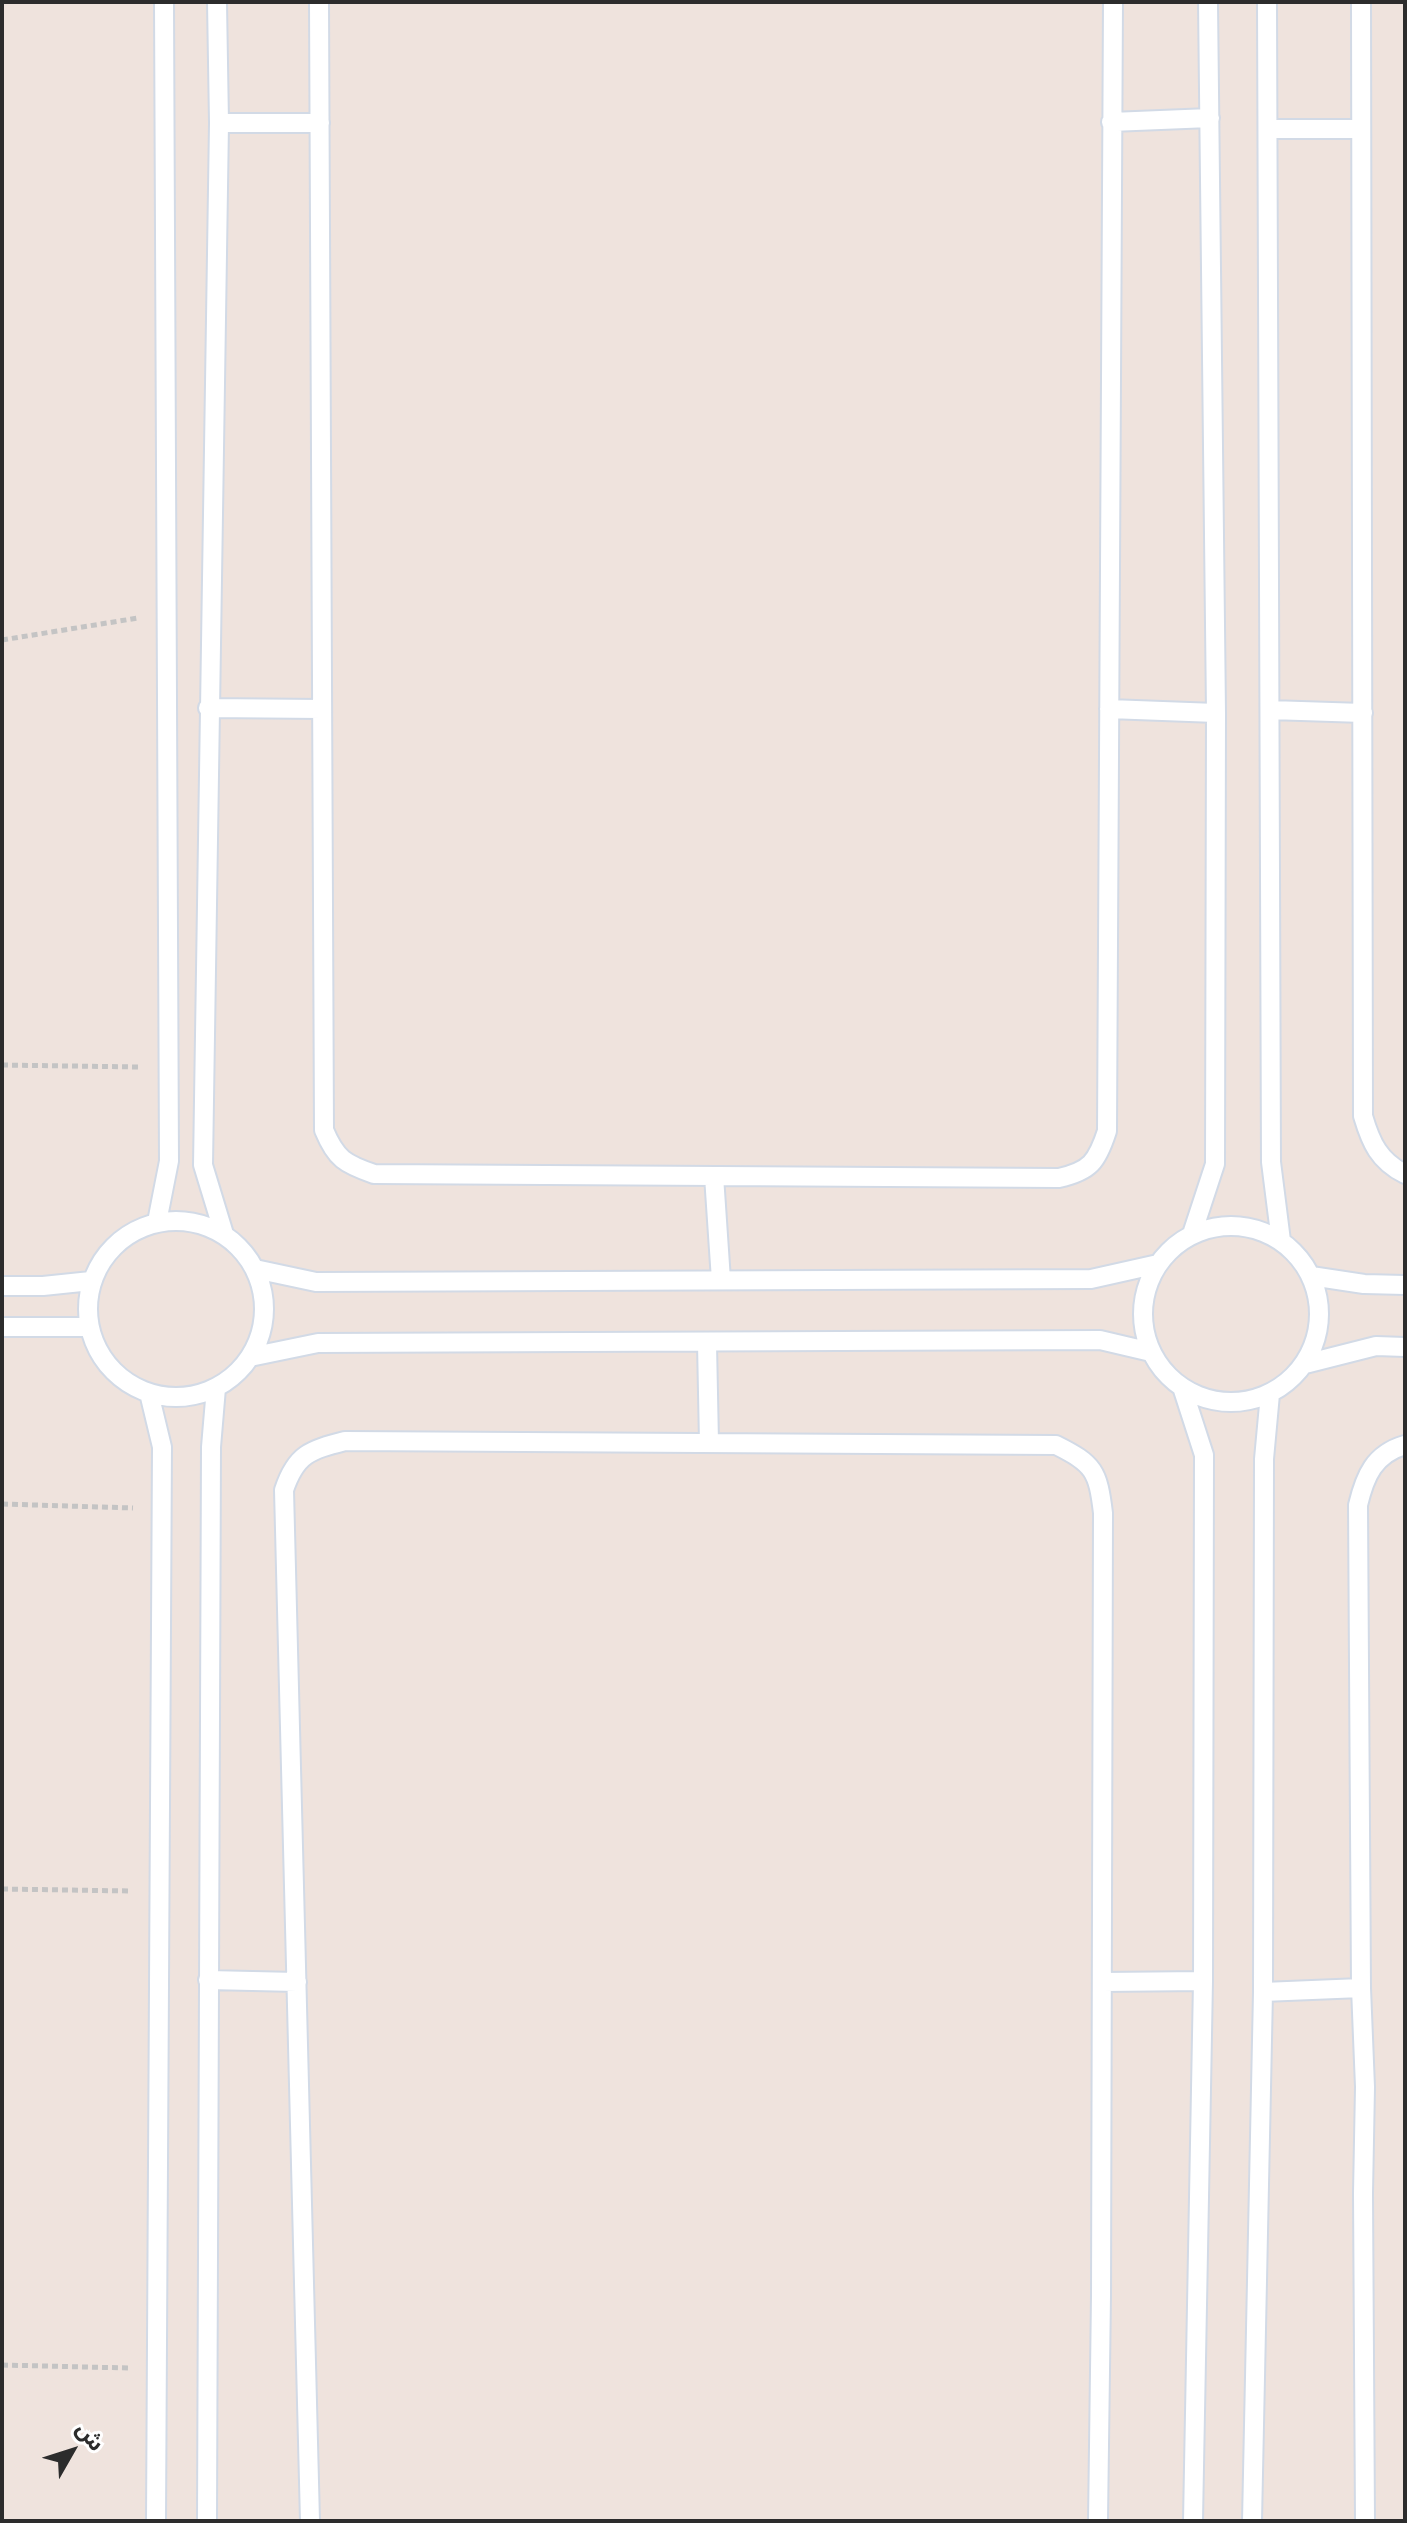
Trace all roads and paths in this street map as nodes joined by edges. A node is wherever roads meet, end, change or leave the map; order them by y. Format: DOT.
graph roads {
  1 [pos="164,2"];
  2 [pos="217,2"];
  3 [pos="319,2"];
  4 [pos="1113,2"];
  5 [pos="1208,2"];
  6 [pos="1267,2"];
  7 [pos="1361,2"];
  8 [pos="1210,118"];
  9 [pos="1111,122"];
  10 [pos="219,123"];
  11 [pos="320,123"];
  12 [pos="1268,129"];
  13 [pos="1361,129"];
  14 [pos="167,614"];
  15 [pos="2,640"];
  16 [pos="208,708"];
  17 [pos="322,709"];
  18 [pos="1109,709"];
  19 [pos="1270,710"];
  20 [pos="1216,713"];
  21 [pos="1363,713"];
  22 [pos="2,1065"];
  23 [pos="168,1067"];
  24 [pos="1405,1174"];
  25 [pos="714,1176"];
  26 [pos="157,1222"];
  27 [pos="224,1234"];
  28 [pos="1192,1234"];
  29 [pos="1281,1241"];
  30 [pos="1158,1264"];
  31 [pos="255,1269"];
  32 [pos="1311,1276"];
  33 [pos="721,1280"];
  34 [pos="91,1281"];
  35 [pos="1405,1285"];
  36 [pos="2,1286"];
  37 [pos="2,1327"];
  38 [pos="89,1327"];
  39 [pos="707,1343"];
  40 [pos="1405,1347"];
  41 [pos="1151,1352"];
  42 [pos="250,1357"];
  43 [pos="1305,1364"];
  44 [pos="1182,1387"];
  45 [pos="216,1388"];
  46 [pos="149,1393"];
  47 [pos="1270,1394"];
  48 [pos="709,1443"];
  49 [pos="1405,1445"];
  50 [pos="2,1504"];
  51 [pos="162,1509"];
  52 [pos="2,1889"];
  53 [pos="160,1892"];
  54 [pos="208,1980"];
  55 [pos="1203,1981"];
  56 [pos="297,1982"];
  57 [pos="1102,1982"];
  58 [pos="1361,1988"];
  59 [pos="1263,1992"];
  60 [pos="2,2365"];
  61 [pos="157,2369"];
  62 [pos="156,2521"];
  63 [pos="207,2521"];
  64 [pos="310,2521"];
  65 [pos="1098,2521"];
  66 [pos="1193,2521"];
  67 [pos="1252,2521"];
  68 [pos="1365,2521"];
  1 -- 14 [label="lane"];
  2 -- 10 [label="lane"];
  3 -- 11 [label="lane"];
  4 -- 9 [label="lane"];
  5 -- 8 [label="lane"];
  6 -- 12 [label="lane"];
  7 -- 13 [label="lane"];
  8 -- 9 [label="lane"];
  8 -- 20 [label="lane"];
  9 -- 18 [label="lane"];
  10 -- 11 [label="lane"];
  10 -- 16 [label="lane"];
  11 -- 17 [label="lane"];
  12 -- 13 [label="lane"];
  12 -- 19 [label="lane"];
  13 -- 21 [label="lane"];
  14 -- 15 [label="path"];
  14 -- 23 [label="lane"];
  16 -- 17 [label="lane"];
  16 -- 27 [label="lane"];
  17 -- 25 [label="lane"];
  18 -- 20 [label="lane"];
  18 -- 25 [label="lane"];
  19 -- 21 [label="lane"];
  19 -- 29 [label="lane"];
  20 -- 28 [label="lane"];
  21 -- 24 [label="lane"];
  22 -- 23 [label="path"];
  23 -- 26 [label="lane"];
  25 -- 33 [label="lane"];
  26 -- 27 [label="lane"];
  26 -- 34 [label="lane"];
  27 -- 31 [label="lane"];
  28 -- 29 [label="lane"];
  28 -- 30 [label="lane"];
  29 -- 32 [label="lane"];
  30 -- 33 [label="lane"];
  30 -- 41 [label="lane"];
  31 -- 33 [label="lane"];
  31 -- 42 [label="lane"];
  32 -- 35 [label="lane"];
  32 -- 43 [label="lane"];
  34 -- 36 [label="lane"];
  34 -- 38 [label="lane"];
  37 -- 38 [label="lane"];
  38 -- 46 [label="lane"];
  39 -- 41 [label="lane"];
  39 -- 42 [label="lane"];
  39 -- 48 [label="lane"];
  40 -- 43 [label="lane"];
  41 -- 44 [label="lane"];
  42 -- 45 [label="lane"];
  43 -- 47 [label="lane"];
  44 -- 47 [label="lane"];
  44 -- 55 [label="lane"];
  45 -- 46 [label="lane"];
  45 -- 54 [label="lane"];
  46 -- 51 [label="lane"];
  47 -- 59 [label="lane"];
  48 -- 56 [label="lane"];
  48 -- 57 [label="lane"];
  49 -- 58 [label="lane"];
  50 -- 51 [label="path"];
  51 -- 53 [label="lane"];
  52 -- 53 [label="path"];
  53 -- 61 [label="lane"];
  54 -- 56 [label="lane"];
  54 -- 63 [label="lane"];
  55 -- 57 [label="lane"];
  55 -- 66 [label="lane"];
  56 -- 64 [label="lane"];
  57 -- 65 [label="lane"];
  58 -- 59 [label="lane"];
  58 -- 68 [label="lane"];
  59 -- 67 [label="lane"];
  60 -- 61 [label="path"];
  61 -- 62 [label="lane"];
}
